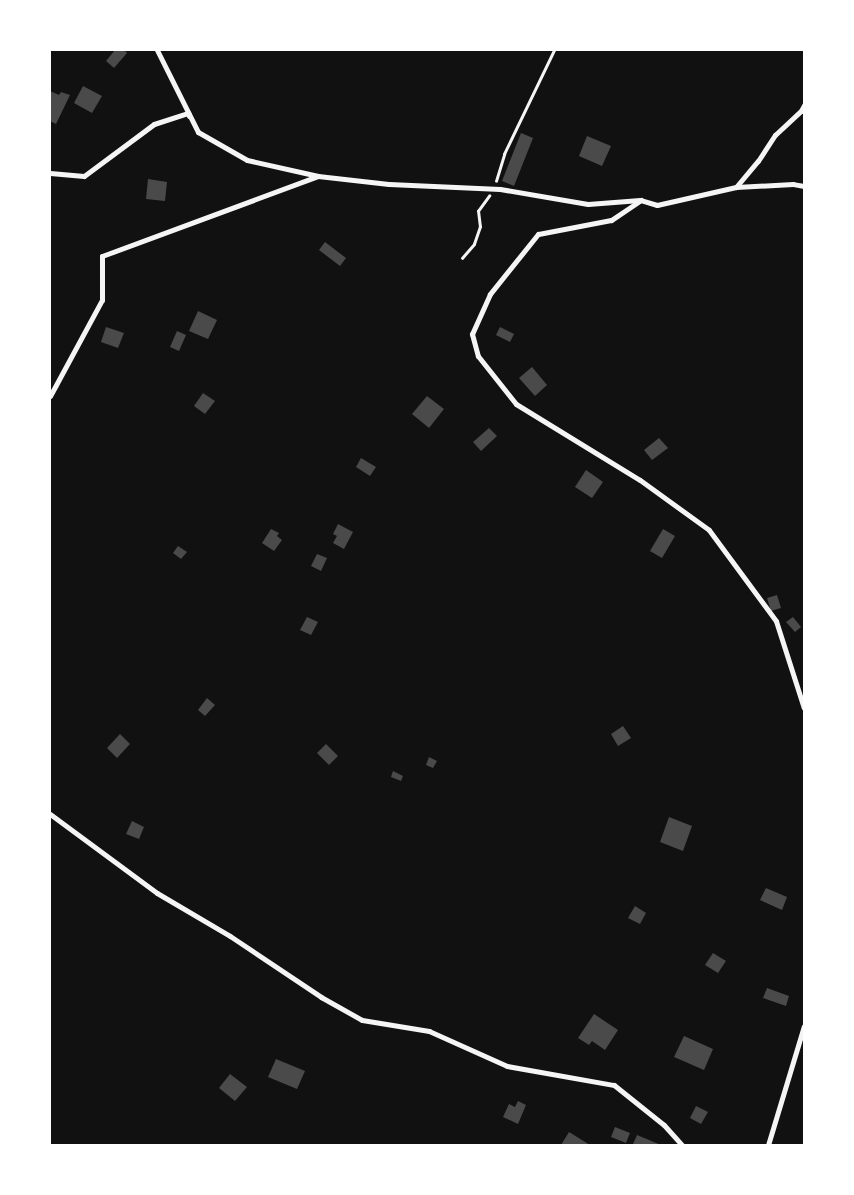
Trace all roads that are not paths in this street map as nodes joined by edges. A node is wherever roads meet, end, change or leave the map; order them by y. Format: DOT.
graph roads {
  1 [pos="157,50"];
  2 [pos="804,105"];
  3 [pos="198,132"];
  4 [pos="50,173"];
  5 [pos="318,176"];
  6 [pos="804,186"];
  7 [pos="736,187"];
  8 [pos="640,200"];
  9 [pos="50,396"];
  10 [pos="797,685"];
  11 [pos="804,685"];
  12 [pos="804,708"];
  13 [pos="50,814"];
  14 [pos="804,1026"];
  15 [pos="682,1145"];
  16 [pos="768,1145"];
  1 -- 3 [label="street"];
  2 -- 7 [label="street"];
  3 -- 4 [label="street"];
  3 -- 5 [label="street"];
  5 -- 8 [label="street"];
  5 -- 9 [label="street"];
  6 -- 7 [label="street"];
  7 -- 8 [label="street"];
  8 -- 10 [label="street"];
  10 -- 11 [label="street"];
  10 -- 12 [label="street"];
  13 -- 15 [label="street"];
  14 -- 16 [label="street"];
}
